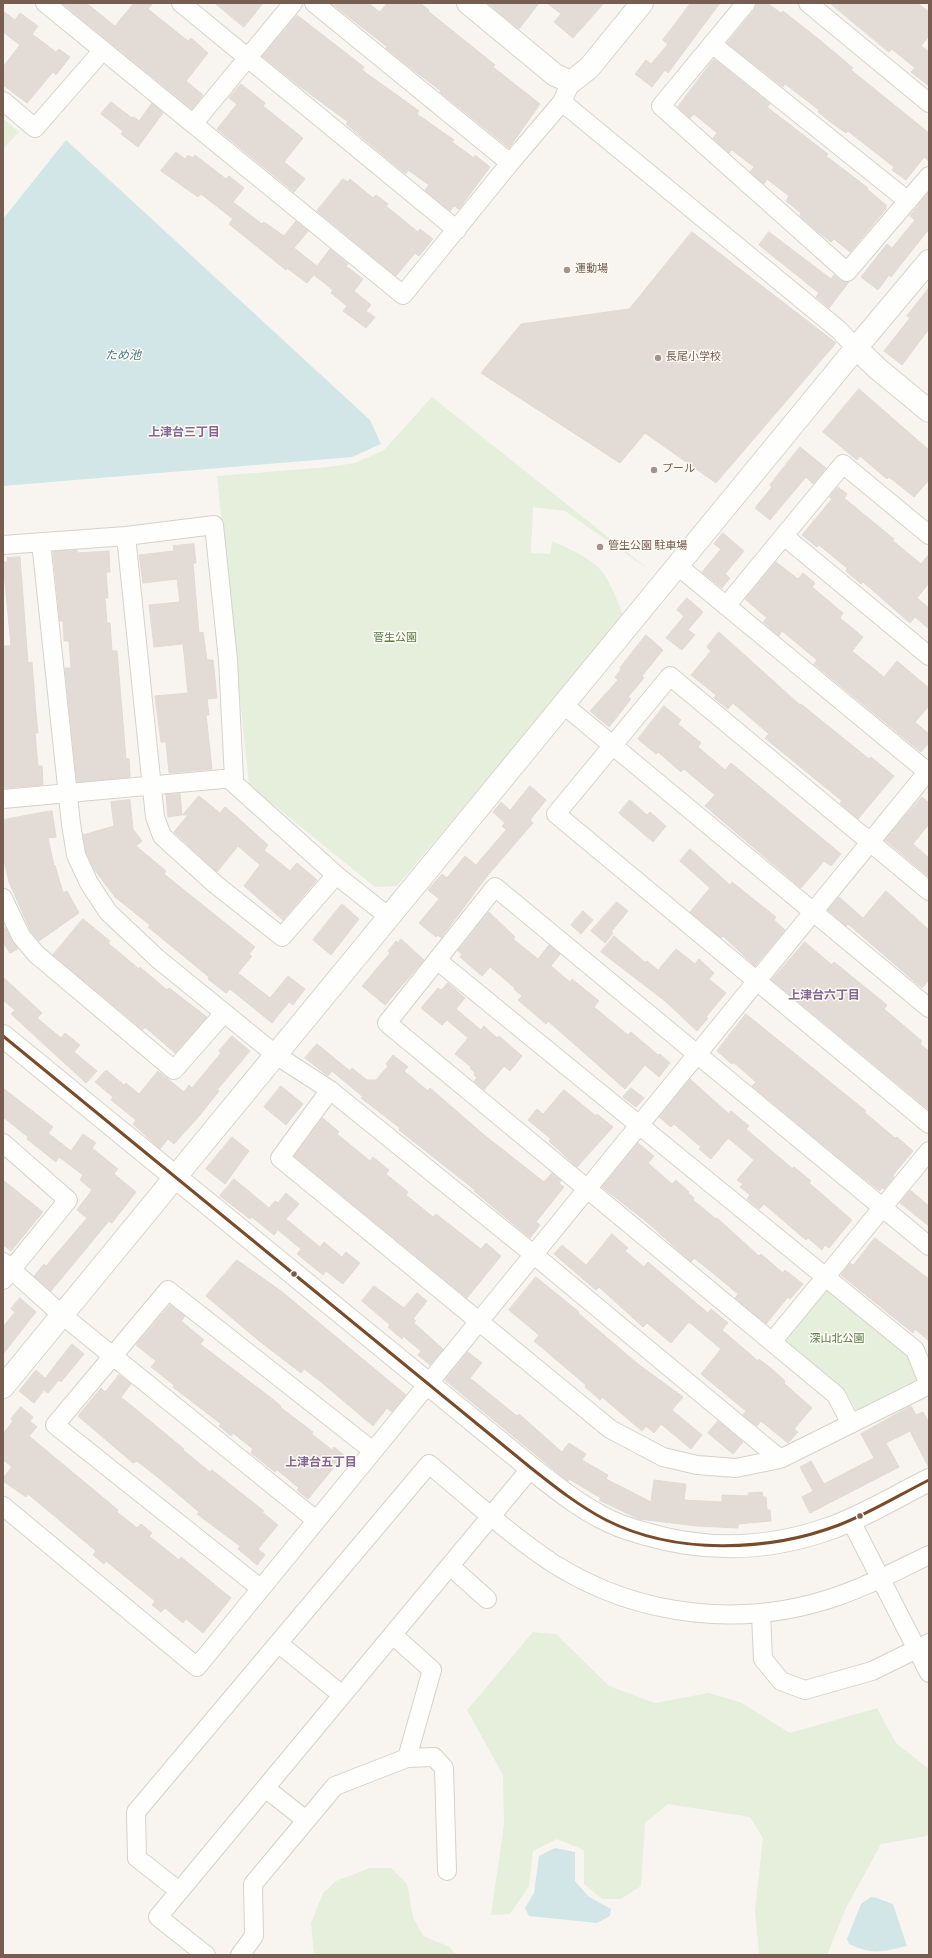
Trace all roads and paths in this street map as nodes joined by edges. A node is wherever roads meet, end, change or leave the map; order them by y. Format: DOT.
graph roads {
  1 [pos="45,3"];
  2 [pos="181,3"];
  3 [pos="293,3"];
  4 [pos="314,3"];
  5 [pos="468,3"];
  6 [pos="642,3"];
  7 [pos="746,3"];
  8 [pos="808,3"];
  9 [pos="712,44"];
  10 [pos="103,50"];
  11 [pos="248,58"];
  12 [pos="567,92"];
  13 [pos="3,102"];
  14 [pos="929,103"];
  15 [pos="193,124"];
  16 [pos="510,163"];
  17 [pos="929,176"];
  18 [pos="908,201"];
  19 [pos="458,230"];
  20 [pos="929,261"];
  21 [pos="856,348"];
  22 [pos="929,411"];
  23 [pos="929,535"];
  24 [pos="126,536"];
  25 [pos="784,536"];
  26 [pos="41,542"];
  27 [pos="3,545"];
  28 [pos="678,566"];
  29 [pos="726,606"];
  30 [pos="929,656"];
  31 [pos="564,705"];
  32 [pos="613,746"];
  33 [pos="928,772"];
  34 [pos="228,778"];
  35 [pos="152,785"];
  36 [pos="68,792"];
  37 [pos="3,799"];
  38 [pos="870,842"];
  39 [pos="336,875"];
  40 [pos="929,891"];
  41 [pos="3,898"];
  42 [pos="813,912"];
  43 [pos="389,917"];
  44 [pos="438,961"];
  45 [pos="757,981"];
  46 [pos="929,1008"];
  47 [pos="224,1013"];
  48 [pos="3,1036"];
  49 [pos="697,1054"];
  50 [pos="276,1055"];
  51 [pos="330,1090"];
  52 [pos="929,1124"];
  53 [pos="639,1125"];
  54 [pos="3,1143"];
  55 [pos="929,1151"];
  56 [pos="174,1177"];
  57 [pos="587,1189"];
  58 [pos="883,1208"];
  59 [pos="929,1246"];
  60 [pos="534,1254"];
  61 [pos="6,1271"];
  62 [pos="825,1277"];
  63 [pos="62,1315"];
  64 [pos="479,1321"];
  65 [pos="772,1342"];
  66 [pos="113,1356"];
  67 [pos="429,1384"];
  68 [pos="929,1385"];
  69 [pos="3,1387"];
  70 [pos="851,1424"];
  71 [pos="373,1451"];
  72 [pos="780,1459"];
  73 [pos="531,1468"];
  74 [pos="929,1480"];
  75 [pos="3,1506"];
  76 [pos="492,1516"];
  77 [pos="850,1519"];
  78 [pos="316,1520"];
  79 [pos="929,1555"];
  80 [pos="450,1566"];
  81 [pos="882,1578"];
  82 [pos="260,1588"];
  83 [pos="487,1599"];
  84 [pos="761,1614"];
  85 [pos="393,1635"];
  86 [pos="278,1643"];
  87 [pos="923,1646"];
  88 [pos="929,1673"];
  89 [pos="342,1695"];
  90 [pos="407,1758"];
  91 [pos="265,1788"];
  92 [pos="306,1820"];
  93 [pos="447,1871"];
  94 [pos="179,1891"];
  95 [pos="206,1955"];
  96 [pos="240,1955"];
  1 -- 10 [label="street"];
  2 -- 11 [label="street"];
  3 -- 11 [label="street"];
  4 -- 16 [label="street"];
  5 -- 12 [label="street"];
  6 -- 12 [label="street"];
  7 -- 9 [label="street"];
  8 -- 14 [label="street"];
  9 -- 18 [label="street"];
  9 -- 18 [label="street"];
  10 -- 13 [label="street"];
  10 -- 15 [label="street"];
  11 -- 15 [label="street"];
  11 -- 19 [label="street"];
  12 -- 16 [label="street"];
  12 -- 21 [label="street"];
  15 -- 19 [label="street"];
  16 -- 19 [label="street"];
  17 -- 18 [label="street"];
  20 -- 21 [label="street"];
  21 -- 22 [label="street"];
  21 -- 28 [label="street"];
  23 -- 25 [label="street"];
  24 -- 26 [label="street"];
  24 -- 34 [label="street"];
  24 -- 35 [label="street"];
  25 -- 29 [label="street"];
  25 -- 30 [label="street"];
  26 -- 27 [label="street"];
  26 -- 36 [label="street"];
  28 -- 29 [label="street"];
  28 -- 31 [label="street"];
  29 -- 33 [label="street"];
  31 -- 32 [label="street"];
  31 -- 43 [label="street"];
  32 -- 38 [label="street"];
  32 -- 42 [label="street"];
  32 -- 45 [label="street"];
  33 -- 38 [label="street"];
  34 -- 35 [label="street"];
  34 -- 39 [label="street"];
  35 -- 36 [label="street"];
  35 -- 39 [label="street"];
  36 -- 37 [label="street"];
  36 -- 47 [label="street"];
  38 -- 40 [label="street"];
  38 -- 42 [label="street"];
  39 -- 43 [label="street"];
  41 -- 47 [label="street"];
  42 -- 45 [label="street"];
  42 -- 46 [label="street"];
  43 -- 50 [label="street"];
  44 -- 49 [label="street"];
  44 -- 53 [label="street"];
  44 -- 57 [label="street"];
  45 -- 49 [label="street"];
  45 -- 52 [label="street"];
  47 -- 50 [label="street"];
  48 -- 56 [label="street"];
  49 -- 53 [label="street"];
  49 -- 58 [label="street"];
  50 -- 51 [label="street"];
  50 -- 56 [label="street"];
  51 -- 60 [label="street"];
  51 -- 64 [label="street"];
  53 -- 57 [label="street"];
  53 -- 62 [label="street"];
  54 -- 61 [label="street"];
  55 -- 58 [label="street"];
  56 -- 63 [label="street"];
  56 -- 67 [label="street"];
  57 -- 60 [label="street"];
  57 -- 65 [label="street"];
  58 -- 59 [label="street"];
  58 -- 62 [label="street"];
  60 -- 64 [label="street"];
  60 -- 72 [label="street"];
  61 -- 63 [label="street"];
  62 -- 65 [label="street"];
  62 -- 68 [label="street"];
  63 -- 66 [label="street"];
  63 -- 69 [label="street"];
  64 -- 67 [label="street"];
  64 -- 72 [label="street"];
  65 -- 70 [label="street"];
  66 -- 71 [label="street"];
  66 -- 78 [label="street"];
  66 -- 82 [label="street"];
  67 -- 71 [label="street"];
  67 -- 73 [label="street"];
  68 -- 70 [label="street"];
  70 -- 72 [label="street"];
  71 -- 78 [label="street"];
  73 -- 76 [label="street"];
  73 -- 77 [label="street"];
  74 -- 77 [label="street"];
  75 -- 82 [label="street"];
  76 -- 80 [label="street"];
  76 -- 84 [label="street"];
  76 -- 86 [label="street"];
  77 -- 81 [label="street"];
  78 -- 82 [label="street"];
  79 -- 81 [label="street"];
  80 -- 83 [label="street"];
  80 -- 85 [label="street"];
  81 -- 84 [label="street"];
  81 -- 87 [label="street"];
  84 -- 87 [label="street"];
  85 -- 89 [label="street"];
  85 -- 90 [label="street"];
  86 -- 89 [label="street"];
  86 -- 94 [label="street"];
  87 -- 88 [label="street"];
  89 -- 91 [label="street"];
  90 -- 92 [label="street"];
  90 -- 93 [label="street"];
  91 -- 92 [label="street"];
  91 -- 94 [label="street"];
  92 -- 96 [label="street"];
  94 -- 95 [label="street"];
}
